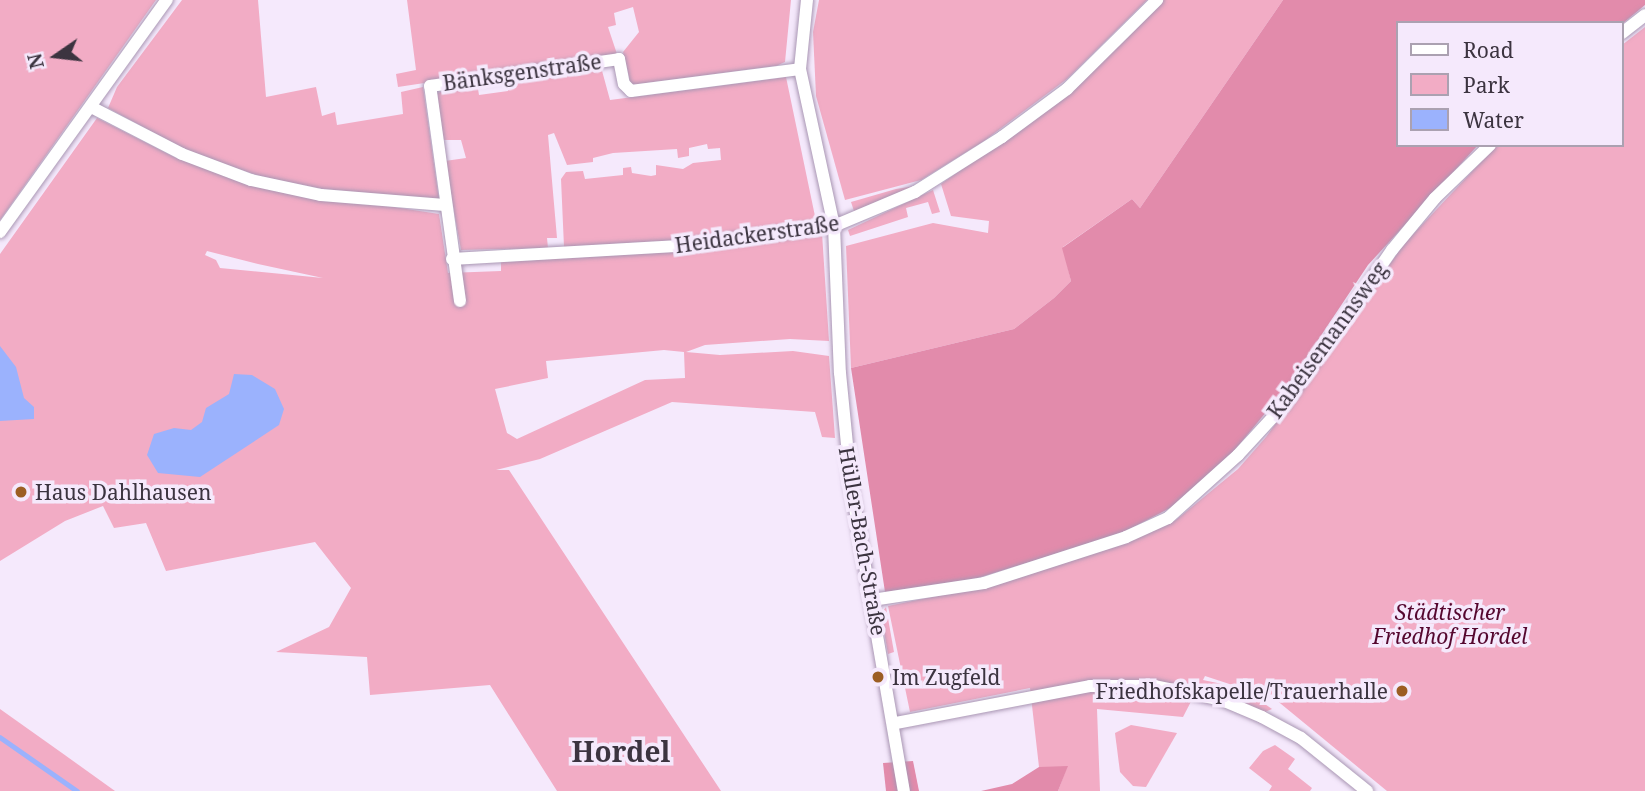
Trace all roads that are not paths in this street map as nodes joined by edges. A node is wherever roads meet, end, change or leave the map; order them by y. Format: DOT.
graph roads {
  1 [pos="167,0"];
  2 [pos="807,0"];
  3 [pos="1157,0"];
  4 [pos="1645,15"];
  5 [pos="1624,31"];
  6 [pos="800,69"];
  7 [pos="91,107"];
  8 [pos="1488,147"];
  9 [pos="445,205"];
  10 [pos="834,226"];
  11 [pos="0,232"];
  12 [pos="452,260"];
  13 [pos="460,301"];
  14 [pos="872,600"];
  15 [pos="896,723"];
  16 [pos="904,791"];
  17 [pos="1367,791"];
  1 -- 7 [label="street"];
  2 -- 6 [label="street, Hüller-Bach-Straße"];
  3 -- 10 [label="street, Heidackerstraße"];
  4 -- 5 [label="street"];
  6 -- 9 [label="street, Bänksgenstraße"];
  6 -- 10 [label="street, Hüller-Bach-Straße"];
  7 -- 9 [label="street"];
  7 -- 11 [label="street"];
  8 -- 14 [label="street, Kabeisemannsweg"];
  9 -- 12 [label="street"];
  10 -- 12 [label="street, Heidackerstraße"];
  10 -- 14 [label="street, Hüller-Bach-Straße"];
  12 -- 13 [label="street"];
  14 -- 15 [label="street, Hüller-Bach-Straße"];
  15 -- 16 [label="street, Hüller-Bach-Straße"];
  15 -- 17 [label="street"];
}
